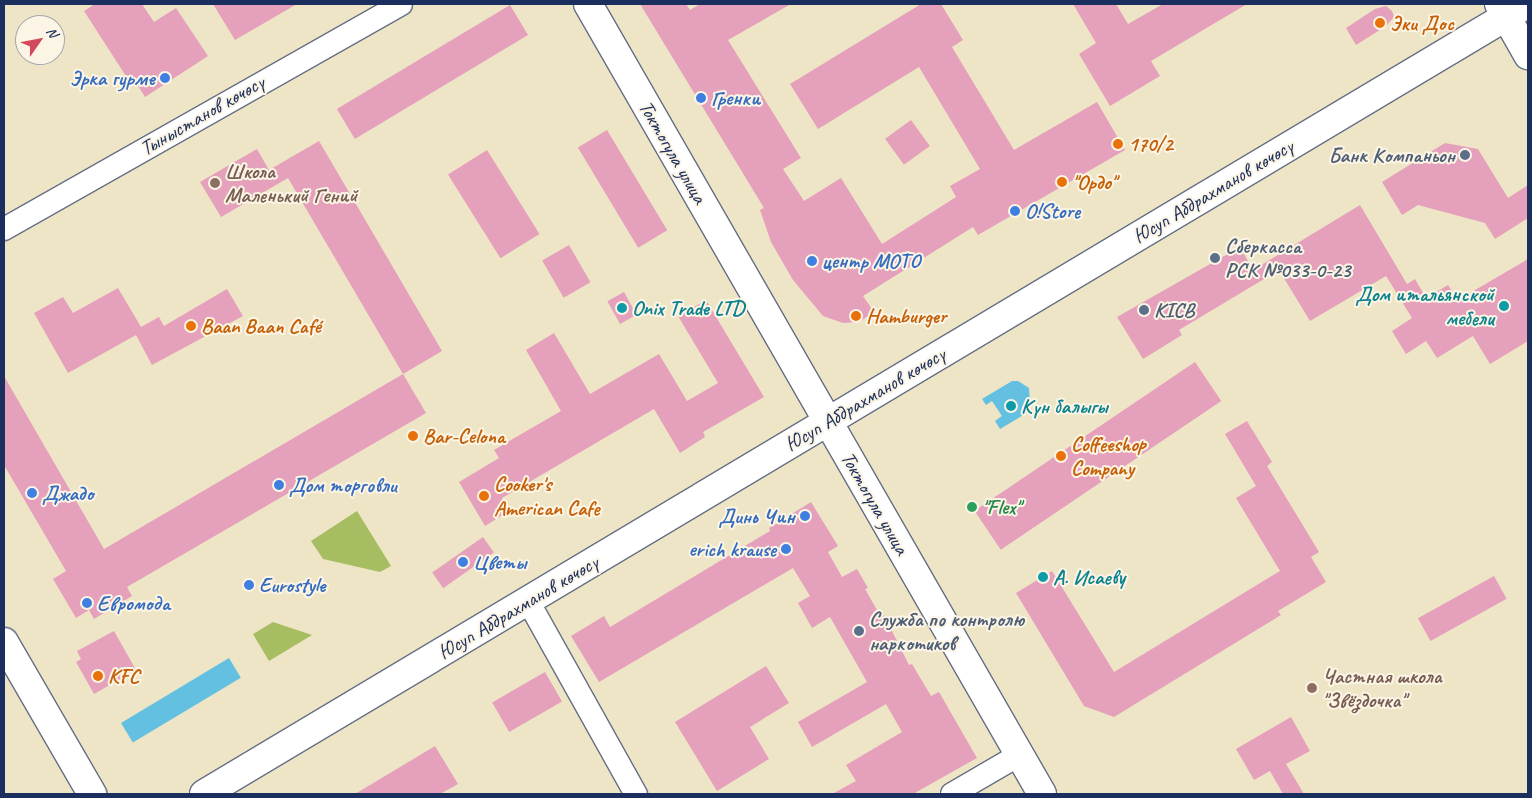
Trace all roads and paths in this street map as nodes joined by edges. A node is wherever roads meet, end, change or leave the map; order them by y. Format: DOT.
graph roads {
  1 [pos="401,4"];
  2 [pos="588,4"];
  3 [pos="1511,8"];
  4 [pos="1528,55"];
  5 [pos="4,229"];
  6 [pos="827,422"];
  7 [pos="528,601"];
  8 [pos="4,642"];
  9 [pos="1019,755"];
  10 [pos="92,794"];
  11 [pos="204,794"];
  12 [pos="636,794"];
  13 [pos="952,794"];
  14 [pos="1042,794"];
  1 -- 5 [label="street, Тыныстанов көчөсү"];
  2 -- 6 [label="main road, Токтогула улица"];
  3 -- 4 [label="main road"];
  3 -- 6 [label="main road, Юсуп Абдрахманов көчөсү"];
  6 -- 7 [label="main road, Юсуп Абдрахманов көчөсү"];
  6 -- 9 [label="main road, Токтогула улица"];
  7 -- 11 [label="main road, Юсуп Абдрахманов көчөсү"];
  7 -- 12 [label="street"];
  8 -- 10 [label="main road"];
  9 -- 13 [label="street"];
  9 -- 14 [label="main road, Токтогула улица"];
}
